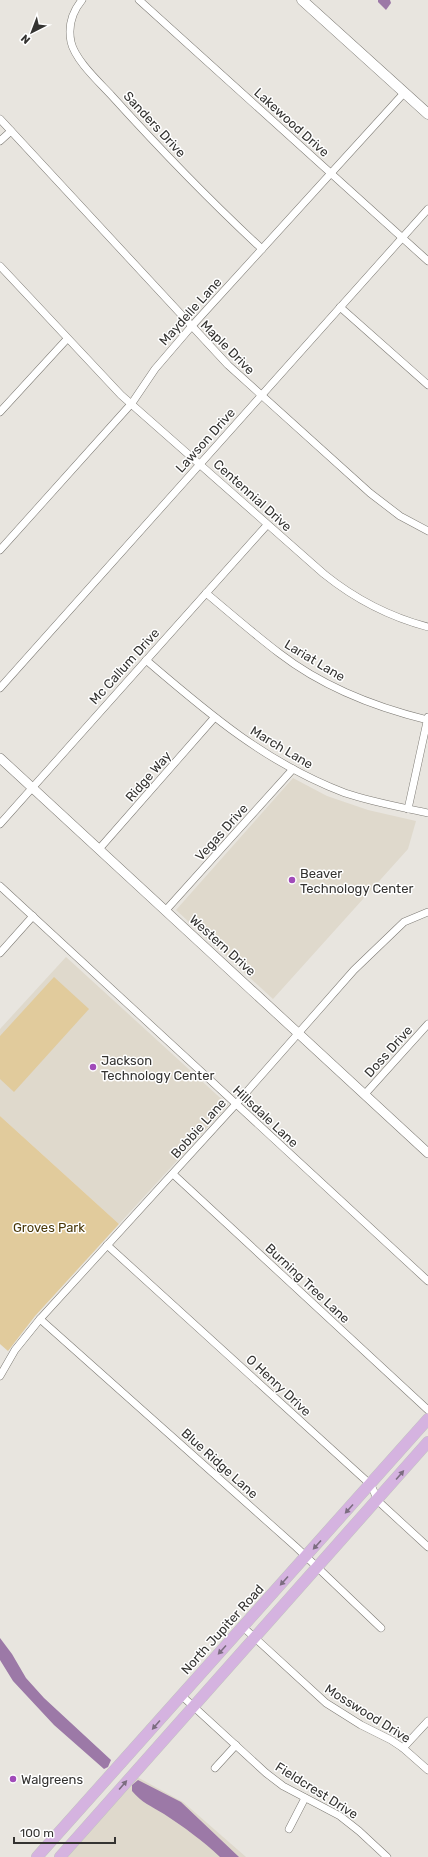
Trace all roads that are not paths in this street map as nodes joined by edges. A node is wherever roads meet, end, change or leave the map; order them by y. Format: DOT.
graph roads {
  1 [pos="82,0"];
  2 [pos="139,0"];
  3 [pos="302,0"];
  4 [pos="404,93"];
  5 [pos="428,114"];
  6 [pos="0,119"];
  7 [pos="11,131"];
  8 [pos="0,141"];
  9 [pos="331,174"];
  10 [pos="428,209"];
  11 [pos="402,237"];
  12 [pos="262,249"];
  13 [pos="428,261"];
  14 [pos="0,266"];
  15 [pos="340,307"];
  16 [pos="191,327"];
  17 [pos="68,339"];
  18 [pos="428,385"];
  19 [pos="261,396"];
  20 [pos="132,403"];
  21 [pos="0,412"];
  22 [pos="200,463"];
  23 [pos="267,525"];
  24 [pos="428,532"];
  25 [pos="0,550"];
  26 [pos="206,593"];
  27 [pos="428,627"];
  28 [pos="146,660"];
  29 [pos="0,688"];
  30 [pos="214,718"];
  31 [pos="428,719"];
  32 [pos="0,758"];
  33 [pos="293,770"];
  34 [pos="32,787"];
  35 [pos="408,809"];
  36 [pos="428,813"];
  37 [pos="0,824"];
  38 [pos="100,848"];
  39 [pos="0,886"];
  40 [pos="166,910"];
  41 [pos="428,912"];
  42 [pos="33,916"];
  43 [pos="0,952"];
  44 [pos="428,1024"];
  45 [pos="299,1033"];
  46 [pos="365,1094"];
  47 [pos="236,1104"];
  48 [pos="428,1153"];
  49 [pos="173,1174"];
  50 [pos="107,1245"];
  51 [pos="428,1281"];
  52 [pos="40,1319"];
  53 [pos="0,1376"];
  54 [pos="428,1410"];
  55 [pos="428,1419"];
  56 [pos="428,1442"];
  57 [pos="370,1485"];
  58 [pos="378,1501"];
  59 [pos="428,1547"];
  60 [pos="306,1557"];
  61 [pos="317,1568"];
  62 [pos="243,1627"];
  63 [pos="381,1628"];
  64 [pos="254,1637"];
  65 [pos="182,1696"];
  66 [pos="194,1706"];
  67 [pos="428,1721"];
  68 [pos="236,1745"];
  69 [pos="403,1748"];
  70 [pos="215,1768"];
  71 [pos="428,1770"];
  72 [pos="305,1798"];
  73 [pos="88,1802"];
  74 [pos="97,1815"];
  75 [pos="289,1829"];
  76 [pos="37,1857"];
  77 [pos="60,1857"];
  78 [pos="387,1857"];
  1 -- 12 [label="street, Sanders Drive"];
  2 -- 9 [label="street, Lakewood Drive"];
  3 -- 4 [label="main road"];
  4 -- 5 [label="main road"];
  4 -- 9 [label="street, Maydelle Lane"];
  6 -- 7 [label="street, Maple Drive"];
  7 -- 8 [label="street"];
  7 -- 16 [label="street, Maple Drive"];
  9 -- 11 [label="street, Lakewood Drive"];
  9 -- 12 [label="street, Maydelle Lane"];
  10 -- 11 [label="street, Lawson Drive"];
  11 -- 13 [label="street, Lakewood Drive"];
  11 -- 15 [label="street, Lawson Drive"];
  12 -- 16 [label="street, Maydelle Lane"];
  14 -- 17 [label="street, Centennial Drive"];
  15 -- 18 [label="street"];
  15 -- 19 [label="street, Lawson Drive"];
  16 -- 19 [label="street, Maple Drive"];
  16 -- 20 [label="street, Maydelle Lane"];
  17 -- 20 [label="street, Centennial Drive"];
  17 -- 21 [label="street"];
  19 -- 22 [label="street, Lawson Drive"];
  19 -- 24 [label="street, Maple Drive"];
  20 -- 22 [label="street, Centennial Drive"];
  20 -- 25 [label="street, Maydelle Lane"];
  22 -- 23 [label="street, Centennial Drive"];
  22 -- 29 [label="street, Lawson Drive"];
  23 -- 26 [label="street, Mc Callum Drive"];
  23 -- 27 [label="street, Centennial Drive"];
  26 -- 28 [label="street, Mc Callum Drive"];
  26 -- 31 [label="street, Lariat Lane"];
  28 -- 30 [label="street, March Lane"];
  28 -- 34 [label="street, Mc Callum Drive"];
  30 -- 33 [label="street, March Lane"];
  30 -- 38 [label="street, Ridge Way"];
  31 -- 35 [label="street"];
  32 -- 34 [label="street, Western Drive"];
  33 -- 35 [label="street, March Lane"];
  33 -- 40 [label="street, Vegas Drive"];
  34 -- 37 [label="street, Mc Callum Drive"];
  34 -- 38 [label="street, Western Drive"];
  35 -- 36 [label="street, March Lane"];
  38 -- 40 [label="street, Western Drive"];
  39 -- 42 [label="street, Hillsdale Lane"];
  40 -- 45 [label="street, Western Drive"];
  41 -- 45 [label="street, Bobbie Lane"];
  42 -- 43 [label="street"];
  42 -- 47 [label="street, Hillsdale Lane"];
  44 -- 46 [label="street, Doss Drive"];
  45 -- 46 [label="street, Western Drive"];
  45 -- 47 [label="street, Bobbie Lane"];
  46 -- 48 [label="street, Western Drive"];
  47 -- 49 [label="street, Bobbie Lane"];
  47 -- 51 [label="street, Hillsdale Lane"];
  49 -- 50 [label="street, Bobbie Lane"];
  49 -- 54 [label="street, Burning Tree Lane"];
  50 -- 52 [label="street, Bobbie Lane"];
  50 -- 57 [label="street, O Henry Drive"];
  52 -- 53 [label="street, Bobbie Lane"];
  52 -- 60 [label="street, Blue Ridge Lane"];
  55 -- 57 [label="main road, North Jupiter Road"];
  58 -- 56 [label="main road, one-way"];
  57 -- 58 [label="street, O Henry Drive"];
  57 -- 60 [label="main road, North Jupiter Road, one-way"];
  58 -- 59 [label="street, O Henry Drive"];
  58 -- 61 [label="main road"];
  60 -- 61 [label="street, Blue Ridge Lane"];
  60 -- 62 [label="main road, North Jupiter Road, one-way"];
  61 -- 63 [label="street, Blue Ridge Lane"];
  61 -- 64 [label="main road"];
  62 -- 64 [label="street, Mosswood Drive"];
  62 -- 65 [label="main road, North Jupiter Road, one-way"];
  64 -- 66 [label="main road"];
  64 -- 69 [label="street, Mosswood Drive"];
  65 -- 66 [label="street, Fieldcrest Drive"];
  65 -- 73 [label="main road, North Jupiter Road, one-way"];
  66 -- 68 [label="street, Fieldcrest Drive"];
  74 -- 66 [label="main road, one-way"];
  67 -- 69 [label="street"];
  68 -- 70 [label="street"];
  68 -- 72 [label="street, Fieldcrest Drive"];
  69 -- 71 [label="street, Mosswood Drive"];
  72 -- 75 [label="street"];
  72 -- 78 [label="street, Fieldcrest Drive"];
  73 -- 74 [label="main road"];
  73 -- 76 [label="main road, North Jupiter Road"];
  74 -- 77 [label="main road"];
}
